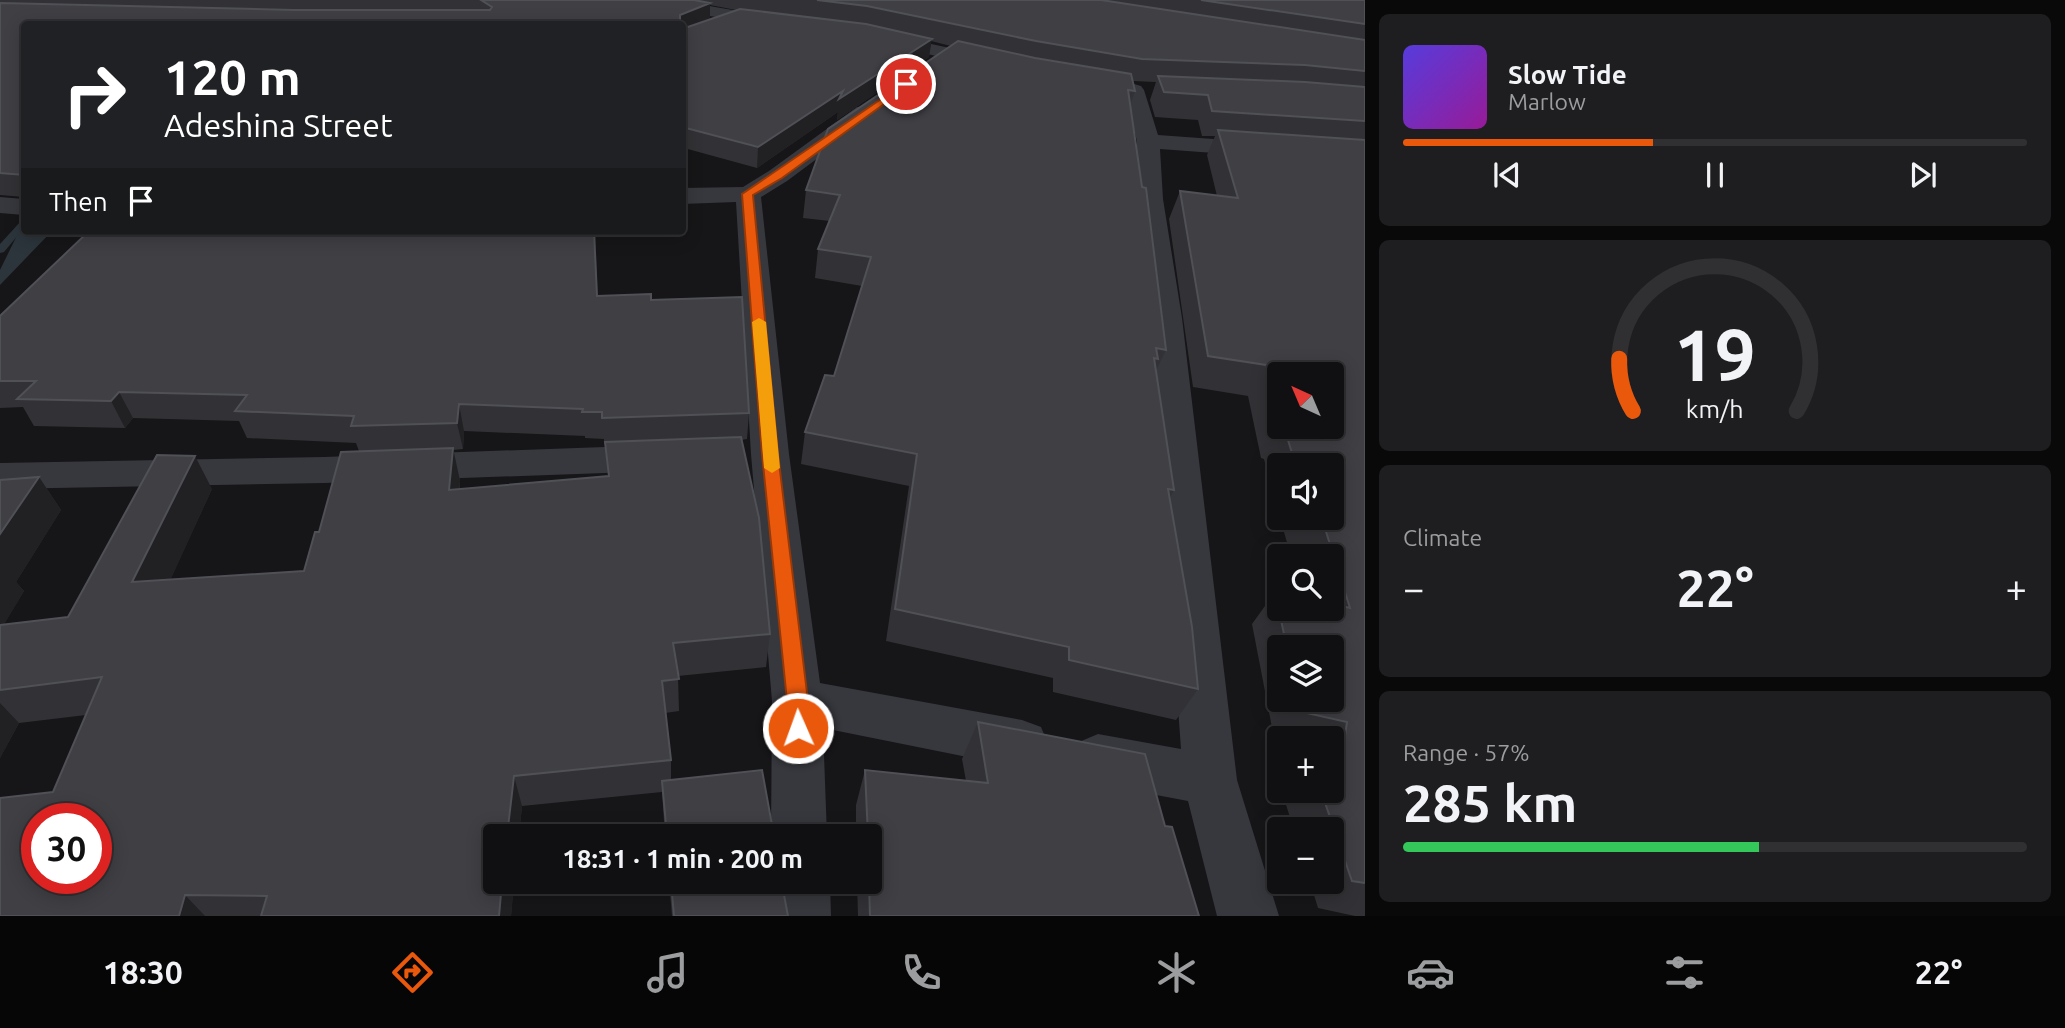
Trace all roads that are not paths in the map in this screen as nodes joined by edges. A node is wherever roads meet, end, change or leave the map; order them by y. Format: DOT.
graph roads {
  1 [pos="647,0"];
  2 [pos="737,18"];
  3 [pos="787,24"];
  4 [pos="703,31"];
  5 [pos="864,34"];
  6 [pos="951,53"];
  7 [pos="1017,69"];
  8 [pos="1138,89"];
  9 [pos="1148,141"];
  10 [pos="1365,157"];
  11 [pos="748,194"];
  12 [pos="686,196"];
  13 [pos="770,454"];
  14 [pos="0,476"];
  15 [pos="797,701"];
  16 [pos="1210,780"];
  17 [pos="799,824"];
  18 [pos="800,894"];
  19 [pos="800,916"];
  20 [pos="1248,916"];
  1 -- 2 [label="street"];
  2 -- 3 [label="street"];
  2 -- 4 [label="street"];
  5 -- 6 [label="street"];
  6 -- 7 [label="street"];
  6 -- 11 [label="street"];
  8 -- 9 [label="street"];
  9 -- 10 [label="street"];
  9 -- 16 [label="street"];
  11 -- 12 [label="street"];
  11 -- 13 [label="street"];
  13 -- 14 [label="street"];
  13 -- 15 [label="street"];
  15 -- 16 [label="street"];
  15 -- 17 [label="street"];
  16 -- 20 [label="street"];
  18 -- 19 [label="street"];
}
